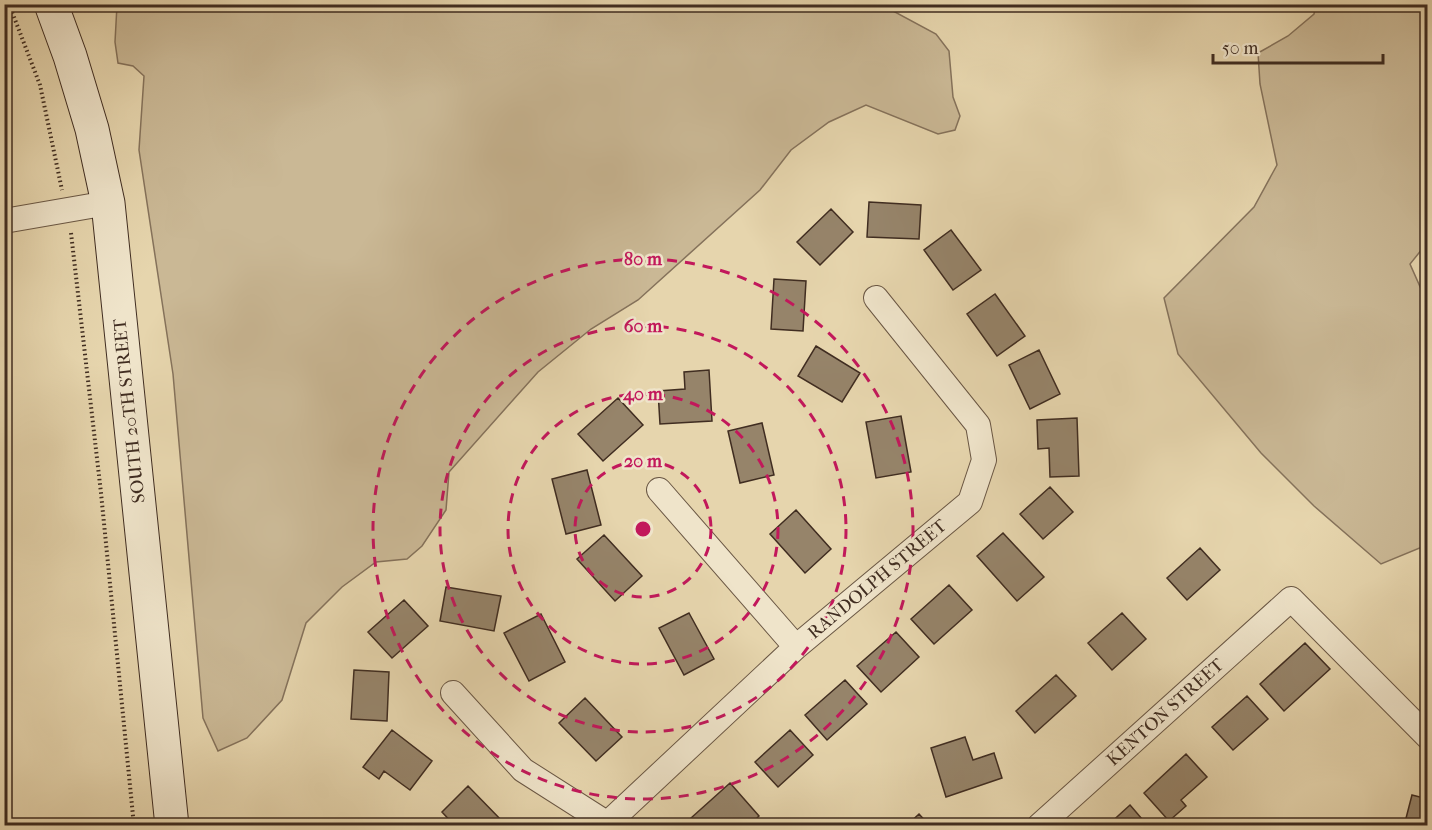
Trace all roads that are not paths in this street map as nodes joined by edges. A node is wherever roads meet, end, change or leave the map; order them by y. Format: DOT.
graph roads {
  1 [pos="51,4"];
  2 [pos="108,203"];
  3 [pos="4,221"];
  4 [pos="876,298"];
  5 [pos="659,490"];
  6 [pos="796,647"];
  7 [pos="453,693"];
  8 [pos="1428,737"];
  9 [pos="609,824"];
  10 [pos="172,825"];
  11 [pos="1039,825"];
  1 -- 2 [label="main road, SOUTH 20TH STREET"];
  2 -- 3 [label="street"];
  2 -- 10 [label="main road, SOUTH 20TH STREET"];
  4 -- 6 [label="street, RANDOLPH STREET"];
  5 -- 6 [label="street"];
  6 -- 9 [label="street, RANDOLPH STREET"];
  7 -- 9 [label="street"];
  8 -- 11 [label="street, KENTON STREET"];
}
